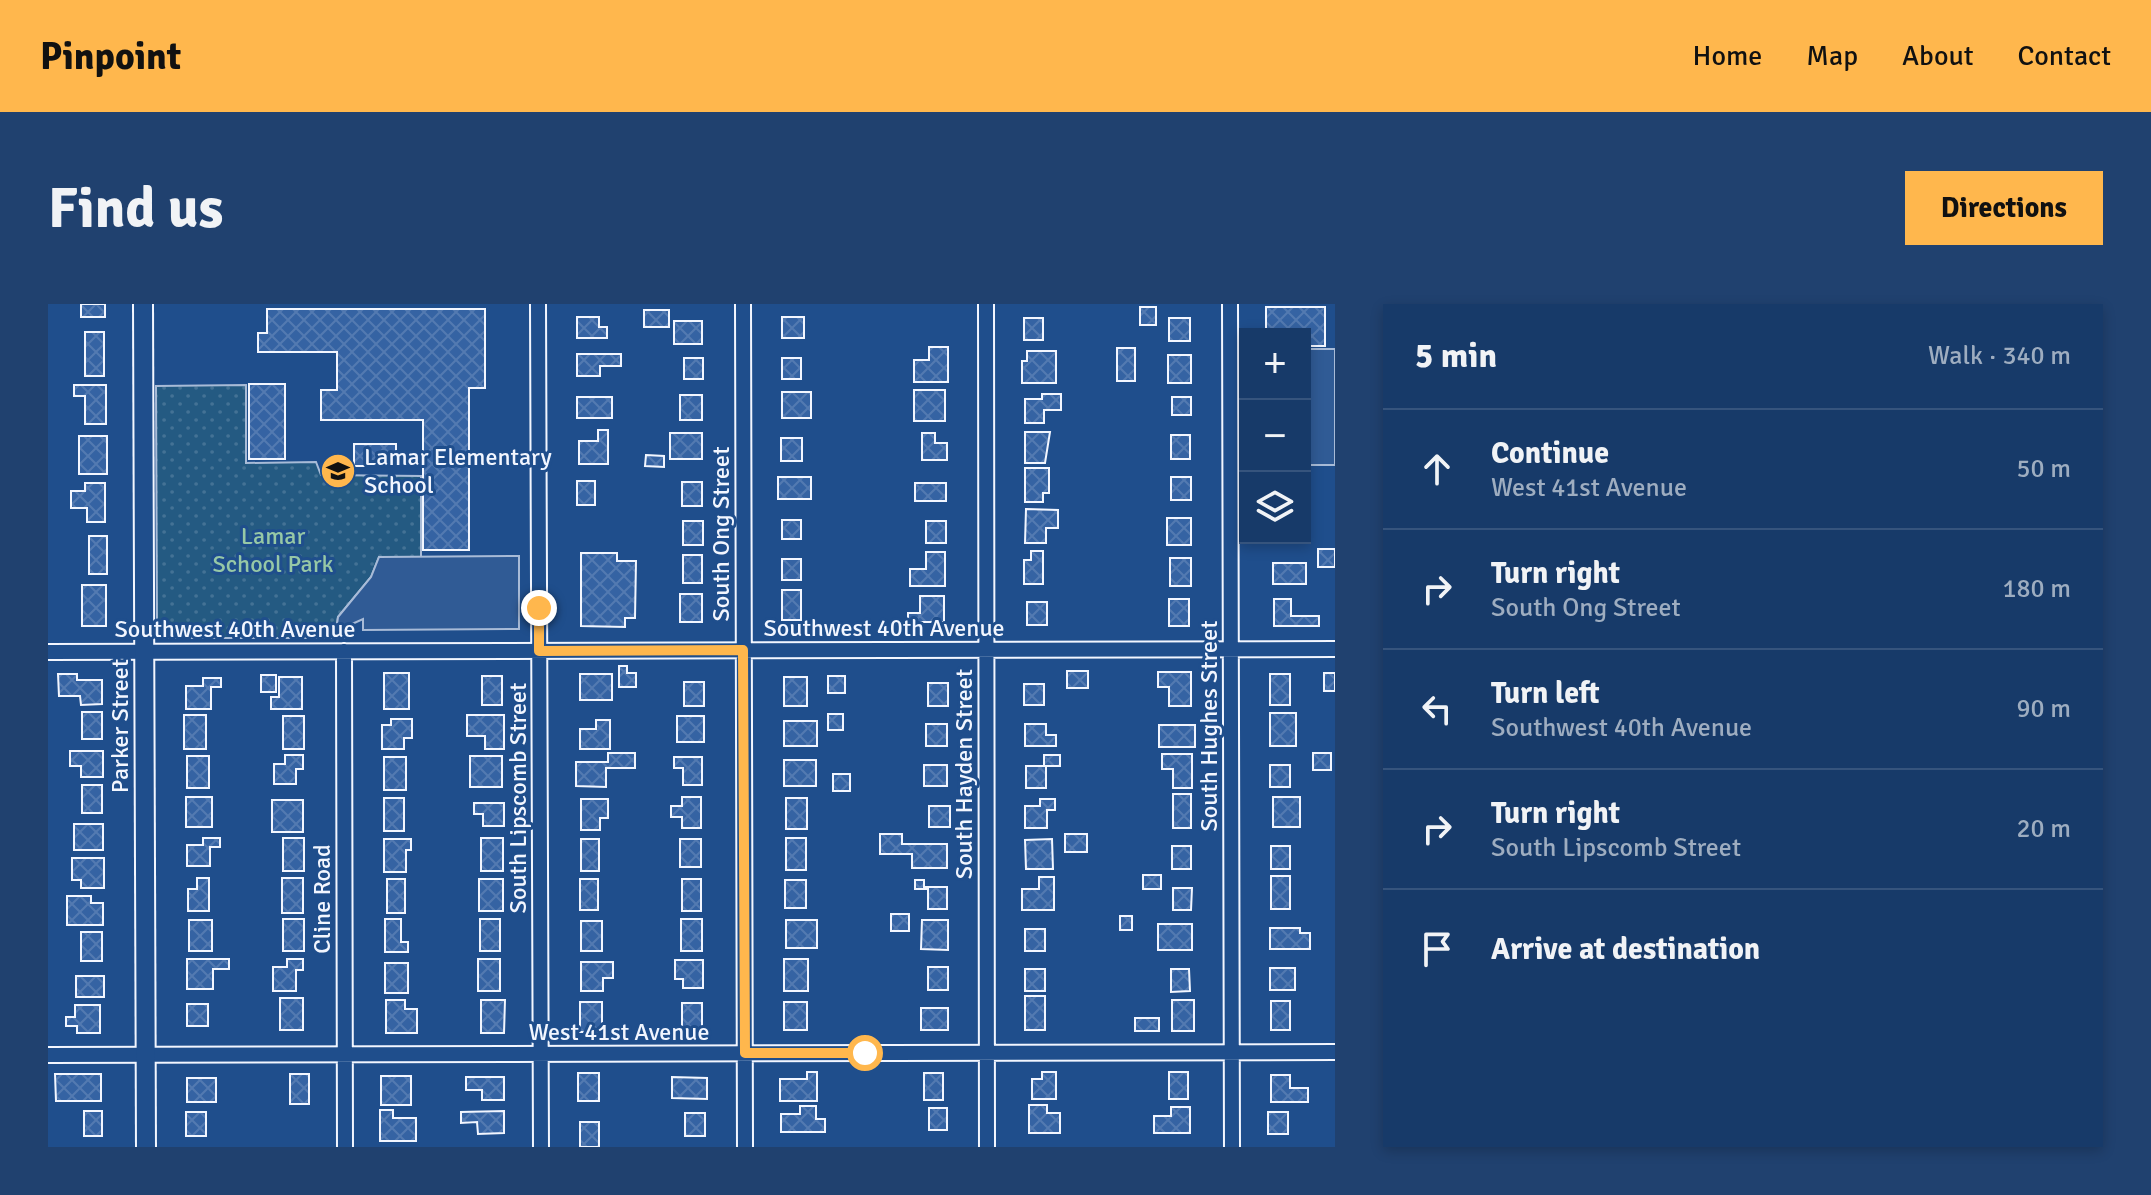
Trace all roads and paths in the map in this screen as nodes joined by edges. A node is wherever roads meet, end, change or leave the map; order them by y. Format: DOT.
graph roads {
  1 [pos="143,304"];
  2 [pos="538,304"];
  3 [pos="743,304"];
  4 [pos="986,304"];
  5 [pos="1230,304"];
  6 [pos="1335,649"];
  7 [pos="743,650"];
  8 [pos="1230,650"];
  9 [pos="144,651"];
  10 [pos="344,651"];
  11 [pos="539,651"];
  12 [pos="986,651"];
  13 [pos="48,652"];
  14 [pos="987,1052"];
  15 [pos="1232,1052"];
  16 [pos="1335,1052"];
  17 [pos="745,1053"];
  18 [pos="541,1054"];
  19 [pos="48,1055"];
  20 [pos="146,1055"];
  21 [pos="345,1055"];
  22 [pos="146,1147"];
  23 [pos="345,1147"];
  24 [pos="541,1147"];
  25 [pos="745,1147"];
  26 [pos="987,1147"];
  27 [pos="1232,1147"];
  1 -- 9 [label="main road, Parker Street"];
  2 -- 11 [label="street, South Lipscomb Street"];
  3 -- 7 [label="street, South Ong Street"];
  4 -- 12 [label="street, South Hayden Street"];
  5 -- 8 [label="street, South Hughes Street"];
  6 -- 8 [label="street, Southwest 40th Avenue"];
  7 -- 11 [label="street, Southwest 40th Avenue"];
  7 -- 12 [label="street, Southwest 40th Avenue"];
  7 -- 17 [label="street, South Ong Street"];
  8 -- 12 [label="street, Southwest 40th Avenue"];
  8 -- 15 [label="street, South Hughes Street"];
  9 -- 10 [label="street, Southwest 40th Avenue"];
  9 -- 13 [label="street, Southwest 40th Avenue"];
  9 -- 20 [label="main road, Parker Street"];
  10 -- 11 [label="street, Southwest 40th Avenue"];
  10 -- 21 [label="street, Cline Road"];
  11 -- 18 [label="street, South Lipscomb Street"];
  12 -- 14 [label="street, South Hayden Street"];
  14 -- 15 [label="street, West 41st Avenue"];
  14 -- 17 [label="street, West 41st Avenue"];
  14 -- 26 [label="street, South Hayden Street"];
  15 -- 16 [label="street, West 41st Avenue"];
  15 -- 27 [label="street, South Hughes Street"];
  17 -- 18 [label="street, West 41st Avenue"];
  17 -- 25 [label="street, South Ong Street"];
  18 -- 21 [label="street, West 41st Avenue"];
  18 -- 24 [label="street, South Lipscomb Street"];
  19 -- 20 [label="street, West 41st Avenue"];
  20 -- 21 [label="street, West 41st Avenue"];
  20 -- 22 [label="main road, Parker Street"];
  21 -- 23 [label="street, Cline Road"];
}
